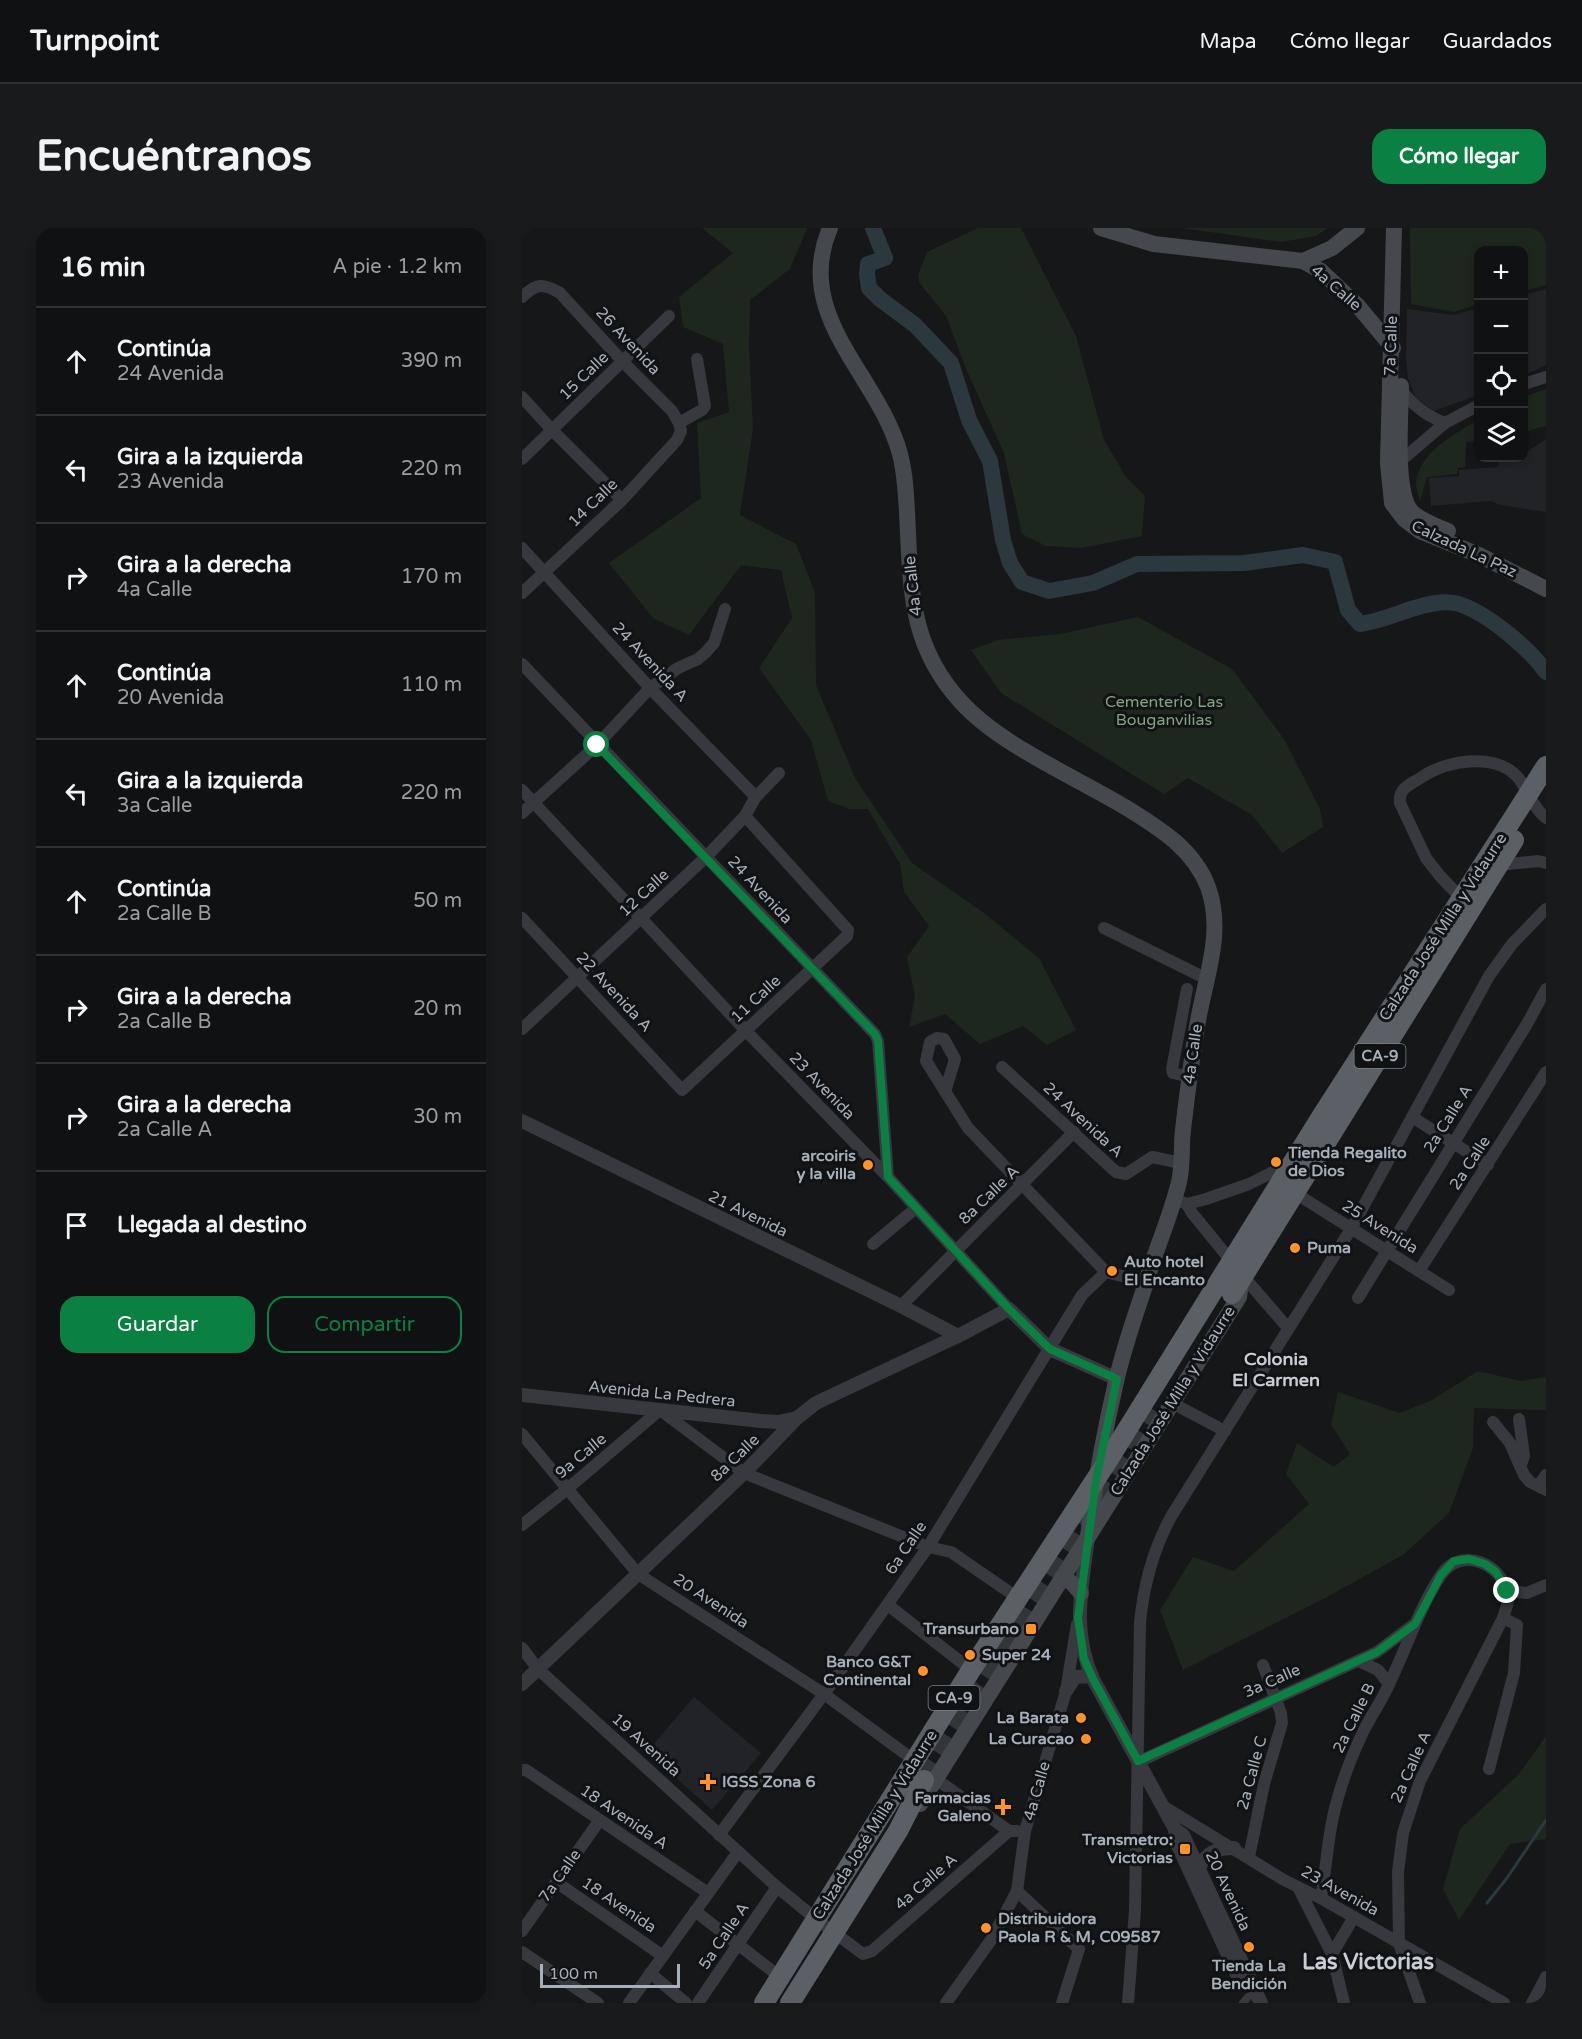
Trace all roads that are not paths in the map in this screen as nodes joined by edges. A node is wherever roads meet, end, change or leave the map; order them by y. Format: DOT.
graph roads {
  1 [pos="830,228"];
  2 [pos="1101,228"];
  3 [pos="1357,228"];
  4 [pos="1394,228"];
  5 [pos="1402,228"];
  6 [pos="1303,261"];
  7 [pos="522,297"];
  8 [pos="669,316"];
  9 [pos="1396,351"];
  10 [pos="697,359"];
  11 [pos="623,362"];
  12 [pos="1546,377"];
  13 [pos="1528,383"];
  14 [pos="1401,390"];
  15 [pos="522,397"];
  16 [pos="1474,408"];
  17 [pos="1445,423"];
  18 [pos="680,427"];
  19 [pos="552,430"];
  20 [pos="522,459"];
  21 [pos="1392,465"];
  22 [pos="621,500"];
  23 [pos="1405,513"];
  24 [pos="522,548"];
  25 [pos="544,572"];
  26 [pos="1546,577"];
  27 [pos="1546,590"];
  28 [pos="522,593"];
  29 [pos="725,609"];
  30 [pos="522,664"];
  31 [pos="651,688"];
  32 [pos="597,745"];
  33 [pos="1546,766"];
  34 [pos="779,773"];
  35 [pos="522,790"];
  36 [pos="1546,790"];
  37 [pos="755,798"];
  38 [pos="534,802"];
  39 [pos="522,813"];
  40 [pos="745,816"];
  41 [pos="1546,818"];
  42 [pos="1513,830"];
  43 [pos="706,857"];
  44 [pos="1546,863"];
  45 [pos="1499,865"];
  46 [pos="1461,898"];
  47 [pos="1546,909"];
  48 [pos="522,918"];
  49 [pos="641,918"];
  50 [pos="1104,928"];
  51 [pos="812,969"];
  52 [pos="578,977"];
  53 [pos="1207,979"];
  54 [pos="1186,989"];
  55 [pos="1546,989"];
  56 [pos="522,1029"];
  57 [pos="746,1031"];
  58 [pos="1002,1068"];
  59 [pos="1546,1072"];
  60 [pos="1190,1077"];
  61 [pos="682,1090"];
  62 [pos="945,1092"];
  63 [pos="1412,1117"];
  64 [pos="522,1121"];
  65 [pos="1074,1132"];
  66 [pos="1453,1142"];
  67 [pos="1181,1163"];
  68 [pos="1488,1165"];
  69 [pos="1285,1174"];
  70 [pos="888,1177"];
  71 [pos="1023,1185"];
  72 [pos="1295,1193"];
  73 [pos="1181,1202"];
  74 [pos="916,1208"];
  75 [pos="1351,1229"];
  76 [pos="873,1244"];
  77 [pos="955,1250"];
  78 [pos="1387,1250"];
  79 [pos="1419,1271"];
  80 [pos="1106,1272"];
  81 [pos="1237,1277"];
  82 [pos="1146,1282"];
  83 [pos="1449,1290"];
  84 [pos="1358,1298"];
  85 [pos="901,1306"];
  86 [pos="1009,1309"];
  87 [pos="1288,1328"];
  88 [pos="958,1336"];
  89 [pos="1050,1349"];
  90 [pos="1117,1379"];
  91 [pos="522,1395"];
  92 [pos="1172,1403"];
  93 [pos="660,1410"];
  94 [pos="797,1418"];
  95 [pos="1519,1419"];
  96 [pos="1493,1422"];
  97 [pos="1226,1431"];
  98 [pos="522,1434"];
  99 [pos="1521,1465"];
  100 [pos="744,1473"];
  101 [pos="1546,1474"];
  102 [pos="1096,1480"];
  103 [pos="1543,1488"];
  104 [pos="567,1490"];
  105 [pos="522,1525"];
  106 [pos="1088,1536"];
  107 [pos="928,1547"];
  108 [pos="638,1574"];
  109 [pos="1062,1577"];
  110 [pos="1546,1585"];
  111 [pos="1507,1591"];
  112 [pos="1081,1593"];
  113 [pos="1018,1598"];
  114 [pos="888,1605"];
  115 [pos="1078,1618"];
  116 [pos="1503,1618"];
  117 [pos="1415,1624"];
  118 [pos="522,1648"];
  119 [pos="1359,1660"];
  120 [pos="1263,1665"];
  121 [pos="538,1669"];
  122 [pos="971,1670"];
  123 [pos="1092,1676"];
  124 [pos="522,1684"];
  125 [pos="1389,1684"];
  126 [pos="1066,1691"];
  127 [pos="824,1694"];
  128 [pos="1275,1698"];
  129 [pos="915,1761"];
  130 [pos="1138,1761"];
  131 [pos="1490,1769"];
  132 [pos="522,1770"];
  133 [pos="930,1779"];
  134 [pos="1163,1806"];
  135 [pos="598,1821"];
  136 [pos="1175,1829"];
  137 [pos="1009,1831"];
  138 [pos="1025,1831"];
  139 [pos="719,1835"];
  140 [pos="1234,1848"];
  141 [pos="738,1852"];
  142 [pos="1249,1857"];
  143 [pos="849,1865"];
  144 [pos="1198,1867"];
  145 [pos="556,1882"];
  146 [pos="1298,1886"];
  147 [pos="777,1887"];
  148 [pos="1017,1891"];
  149 [pos="708,1893"];
  150 [pos="1320,1898"];
  151 [pos="695,1911"];
  152 [pos="1354,1917"];
  153 [pos="816,1919"];
  154 [pos="522,1931"];
  155 [pos="835,1933"];
  156 [pos="1399,1943"];
  157 [pos="738,1944"];
  158 [pos="522,1952"];
  159 [pos="863,1954"];
  160 [pos="1332,1954"];
  161 [pos="663,1956"];
  162 [pos="650,1973"];
  163 [pos="780,1977"];
  164 [pos="1546,1977"];
  165 [pos="792,1999"];
  166 [pos="1252,1999"];
  167 [pos="598,2003"];
  168 [pos="629,2003"];
  169 [pos="686,2003"];
  170 [pos="698,2003"];
  171 [pos="764,2003"];
  172 [pos="946,2003"];
  173 [pos="1062,2003"];
  174 [pos="1128,2003"];
  175 [pos="1344,2003"];
  176 [pos="1420,2003"];
  177 [pos="1504,2003"];
  178 [pos="1532,2003"];
  1 -- 53 [label="main road, 4a Calle"];
  2 -- 6 [label="main road, 4a Calle"];
  3 -- 6 [label="main road, 4a Calle"];
  4 -- 9 [label="main road, 7a Calle"];
  5 -- 9 [label="main road, 7a Calle"];
  6 -- 9 [label="main road, 4a Calle"];
  7 -- 11 [label="street, 26 Avenida"];
  8 -- 11 [label="street, 15 Calle"];
  9 -- 14 [label="main road, 7a Calle"];
  9 -- 21 [label="main road, 7a Calle"];
  10 -- 18 [label="street"];
  11 -- 18 [label="street, 26 Avenida"];
  11 -- 19 [label="street, 15 Calle"];
  12 -- 13 [label="street"];
  14 -- 17 [label="street"];
  14 -- 21 [label="main road, 7a Calle"];
  15 -- 19 [label="street"];
  16 -- 17 [label="street"];
  17 -- 21 [label="street"];
  18 -- 22 [label="street, 14 Calle"];
  19 -- 20 [label="street, 15 Calle"];
  19 -- 22 [label="street"];
  21 -- 23 [label="main road, Calzada La Paz"];
  22 -- 25 [label="street, 14 Calle"];
  23 -- 26 [label="main road, Calzada La Paz"];
  23 -- 27 [label="main road, Calzada La Paz"];
  24 -- 25 [label="street, 24 Avenida A"];
  25 -- 28 [label="street, 14 Calle"];
  25 -- 31 [label="street, 24 Avenida A"];
  29 -- 31 [label="street"];
  30 -- 32 [label="street, 24 Avenida"];
  31 -- 32 [label="street"];
  31 -- 37 [label="street, 24 Avenida A"];
  32 -- 38 [label="street"];
  32 -- 43 [label="street, 24 Avenida"];
  33 -- 42 [label="highway, bridge"];
  34 -- 37 [label="street, 12 Calle"];
  35 -- 38 [label="street, 23 Avenida"];
  36 -- 42 [label="highway"];
  37 -- 40 [label="street, 12 Calle"];
  38 -- 39 [label="street"];
  38 -- 49 [label="street, 23 Avenida"];
  40 -- 43 [label="street, 12 Calle"];
  40 -- 51 [label="street, 11 Calle"];
  41 -- 46 [label="street"];
  42 -- 45 [label="highway, Calzada José Milla y Vidaurre / CA-9"];
  42 -- 46 [label="highway, Calzada José Milla y Vidaurre / CA-9"];
  43 -- 49 [label="street, 12 Calle"];
  43 -- 51 [label="street, 24 Avenida"];
  44 -- 45 [label="street"];
  45 -- 72 [label="highway, Calzada José Milla y Vidaurre / CA-9"];
  46 -- 69 [label="highway, Calzada José Milla y Vidaurre / CA-9"];
  47 -- 63 [label="street"];
  48 -- 52 [label="street, 22 Avenida A"];
  49 -- 52 [label="street, 12 Calle"];
  49 -- 57 [label="street, 23 Avenida"];
  50 -- 53 [label="street"];
  51 -- 57 [label="street, 11 Calle"];
  51 -- 70 [label="street, 24 Avenida"];
  52 -- 56 [label="street, 12 Calle"];
  52 -- 61 [label="street, 22 Avenida A"];
  53 -- 60 [label="main road, 4a Calle"];
  54 -- 60 [label="street"];
  55 -- 66 [label="street, 2a Calle A"];
  57 -- 61 [label="street, 11 Calle"];
  57 -- 70 [label="street, 23 Avenida"];
  58 -- 65 [label="street, 24 Avenida A"];
  59 -- 68 [label="street, 2a Calle"];
  60 -- 67 [label="main road, 4a Calle"];
  62 -- 71 [label="street"];
  63 -- 66 [label="street"];
  63 -- 75 [label="street"];
  64 -- 85 [label="street, 21 Avenida"];
  65 -- 67 [label="street, 24 Avenida A"];
  65 -- 71 [label="street, 8a Calle A"];
  66 -- 68 [label="street"];
  66 -- 78 [label="street, 2a Calle A"];
  67 -- 73 [label="main road, 4a Calle"];
  68 -- 79 [label="street, 2a Calle"];
  69 -- 73 [label="street"];
  69 -- 81 [label="highway, Calzada José Milla y Vidaurre / CA-9"];
  70 -- 74 [label="street, 23 Avenida"];
  71 -- 77 [label="street, 8a Calle A"];
  71 -- 80 [label="street"];
  72 -- 75 [label="street, 25 Avenida"];
  72 -- 81 [label="highway, Calzada José Milla y Vidaurre / CA-9"];
  73 -- 81 [label="street"];
  73 -- 82 [label="main road, 4a Calle"];
  74 -- 76 [label="street"];
  74 -- 77 [label="street, 23 Avenida"];
  75 -- 78 [label="street, 25 Avenida"];
  75 -- 87 [label="street"];
  77 -- 85 [label="street, 8a Calle A"];
  77 -- 86 [label="street, 23 Avenida"];
  78 -- 79 [label="street, 25 Avenida"];
  78 -- 84 [label="street, 2a Calle A"];
  79 -- 83 [label="street, 25 Avenida"];
  80 -- 82 [label="street"];
  80 -- 89 [label="street, 6a Calle"];
  81 -- 87 [label="street"];
  81 -- 92 [label="main road, Calzada José Milla y Vidaurre / CA-9"];
  81 -- 102 [label="highway, Calzada José Milla y Vidaurre / CA-9"];
  82 -- 90 [label="main road, 4a Calle"];
  85 -- 88 [label="street, 21 Avenida"];
  86 -- 88 [label="street, 8a Calle"];
  86 -- 89 [label="street, 23 Avenida"];
  87 -- 97 [label="street"];
  88 -- 94 [label="street, 8a Calle"];
  89 -- 90 [label="street, 23 Avenida"];
  89 -- 107 [label="street, 6a Calle"];
  90 -- 102 [label="main road, 4a Calle"];
  91 -- 93 [label="street, Avenida La Pedrera"];
  92 -- 97 [label="street"];
  92 -- 106 [label="main road, Calzada José Milla y Vidaurre / CA-9"];
  93 -- 94 [label="street, Avenida La Pedrera"];
  93 -- 100 [label="street"];
  93 -- 104 [label="street, 9a Calle"];
  94 -- 100 [label="street, 8a Calle"];
  95 -- 99 [label="street"];
  96 -- 99 [label="street"];
  97 -- 130 [label="street"];
  98 -- 104 [label="street, 20 Avenida"];
  99 -- 103 [label="street"];
  100 -- 107 [label="street"];
  100 -- 108 [label="street, 8a Calle"];
  101 -- 103 [label="street"];
  102 -- 106 [label="main road, 4a Calle"];
  102 -- 113 [label="highway, Calzada José Milla y Vidaurre / CA-9"];
  104 -- 105 [label="street, 9a Calle"];
  104 -- 108 [label="street, 20 Avenida"];
  106 -- 109 [label="main road, Calzada José Milla y Vidaurre / CA-9"];
  106 -- 112 [label="street, 4a Calle"];
  107 -- 113 [label="street"];
  107 -- 114 [label="street, 6a Calle"];
  108 -- 121 [label="street, 8a Calle"];
  108 -- 127 [label="street, 20 Avenida"];
  109 -- 112 [label="main road"];
  109 -- 133 [label="main road, Calzada José Milla y Vidaurre / CA-9"];
  110 -- 111 [label="street"];
  111 -- 116 [label="street, 2a Calle A"];
  111 -- 117 [label="street, 2a Calle B"];
  112 -- 115 [label="street, 4a Calle"];
  113 -- 122 [label="highway, Calzada José Milla y Vidaurre / CA-9"];
  114 -- 122 [label="street"];
  114 -- 127 [label="street, 6a Calle"];
  115 -- 123 [label="street, 20 Avenida"];
  115 -- 126 [label="street, 4a Calle"];
  116 -- 131 [label="street"];
  116 -- 156 [label="street, 2a Calle A"];
  117 -- 119 [label="street, 3a Calle"];
  117 -- 125 [label="street, 2a Calle B"];
  118 -- 121 [label="street, 19 Avenida"];
  119 -- 125 [label="street"];
  119 -- 128 [label="street, 3a Calle"];
  120 -- 128 [label="street, 2a Calle C"];
  121 -- 124 [label="street, 8a Calle"];
  121 -- 139 [label="street, 19 Avenida"];
  122 -- 129 [label="highway, Calzada José Milla y Vidaurre / CA-9"];
  123 -- 126 [label="street"];
  123 -- 130 [label="street, 20 Avenida"];
  125 -- 150 [label="street, 2a Calle B"];
  126 -- 138 [label="street, 4a Calle"];
  127 -- 129 [label="street, 20 Avenida"];
  127 -- 139 [label="street, 6a Calle"];
  128 -- 130 [label="street, 3a Calle"];
  128 -- 142 [label="street, 2a Calle C"];
  129 -- 143 [label="highway, Calzada José Milla y Vidaurre / CA-9"];
  130 -- 134 [label="street, 20 Avenida"];
  130 -- 174 [label="street"];
  132 -- 135 [label="street, 18 Avenida A"];
  133 -- 137 [label="street"];
  133 -- 155 [label="highway, Calzada José Milla y Vidaurre / CA-9"];
  134 -- 136 [label="street, 20 Avenida"];
  134 -- 140 [label="street, 23 Avenida"];
  135 -- 145 [label="street, 7a Calle"];
  135 -- 149 [label="street, 18 Avenida A"];
  136 -- 144 [label="street, 20 Avenida"];
  136 -- 166 [label="street, 20 Avenida"];
  137 -- 138 [label="street"];
  137 -- 159 [label="street, 4a Calle A"];
  138 -- 148 [label="street, 4a Calle"];
  139 -- 141 [label="street, 19 Avenida"];
  140 -- 142 [label="street, 23 Avenida"];
  140 -- 144 [label="street"];
  141 -- 147 [label="street, 19 Avenida"];
  141 -- 149 [label="street"];
  142 -- 146 [label="street, 23 Avenida"];
  143 -- 153 [label="highway, Calzada José Milla y Vidaurre / CA-9"];
  143 -- 155 [label="highway"];
  144 -- 166 [label="street, 20 Avenida"];
  145 -- 154 [label="street, 7a Calle"];
  145 -- 161 [label="street, 18 Avenida"];
  146 -- 150 [label="street, 23 Avenida"];
  146 -- 160 [label="street"];
  147 -- 153 [label="street, 19 Avenida"];
  147 -- 157 [label="street, 5a Calle A"];
  148 -- 172 [label="street, 4a Calle"];
  148 -- 173 [label="street"];
  149 -- 151 [label="street"];
  150 -- 152 [label="street, 23 Avenida"];
  151 -- 157 [label="street"];
  151 -- 161 [label="street"];
  152 -- 156 [label="street, 23 Avenida"];
  152 -- 160 [label="street"];
  153 -- 155 [label="street, 19 Avenida"];
  153 -- 163 [label="highway, Calzada José Milla y Vidaurre / CA-9"];
  153 -- 165 [label="highway"];
  155 -- 159 [label="street, 19 Avenida"];
  155 -- 165 [label="highway, Calzada José Milla y Vidaurre / CA-9"];
  156 -- 176 [label="street, 2a Calle A"];
  156 -- 177 [label="street, 23 Avenida"];
  157 -- 163 [label="street"];
  157 -- 170 [label="street, 5a Calle A"];
  158 -- 167 [label="street"];
  160 -- 175 [label="street"];
  161 -- 162 [label="street"];
  162 -- 168 [label="street"];
  162 -- 169 [label="street"];
  163 -- 171 [label="highway, Calzada José Milla y Vidaurre / CA-9"];
  164 -- 178 [label="street"];
}
